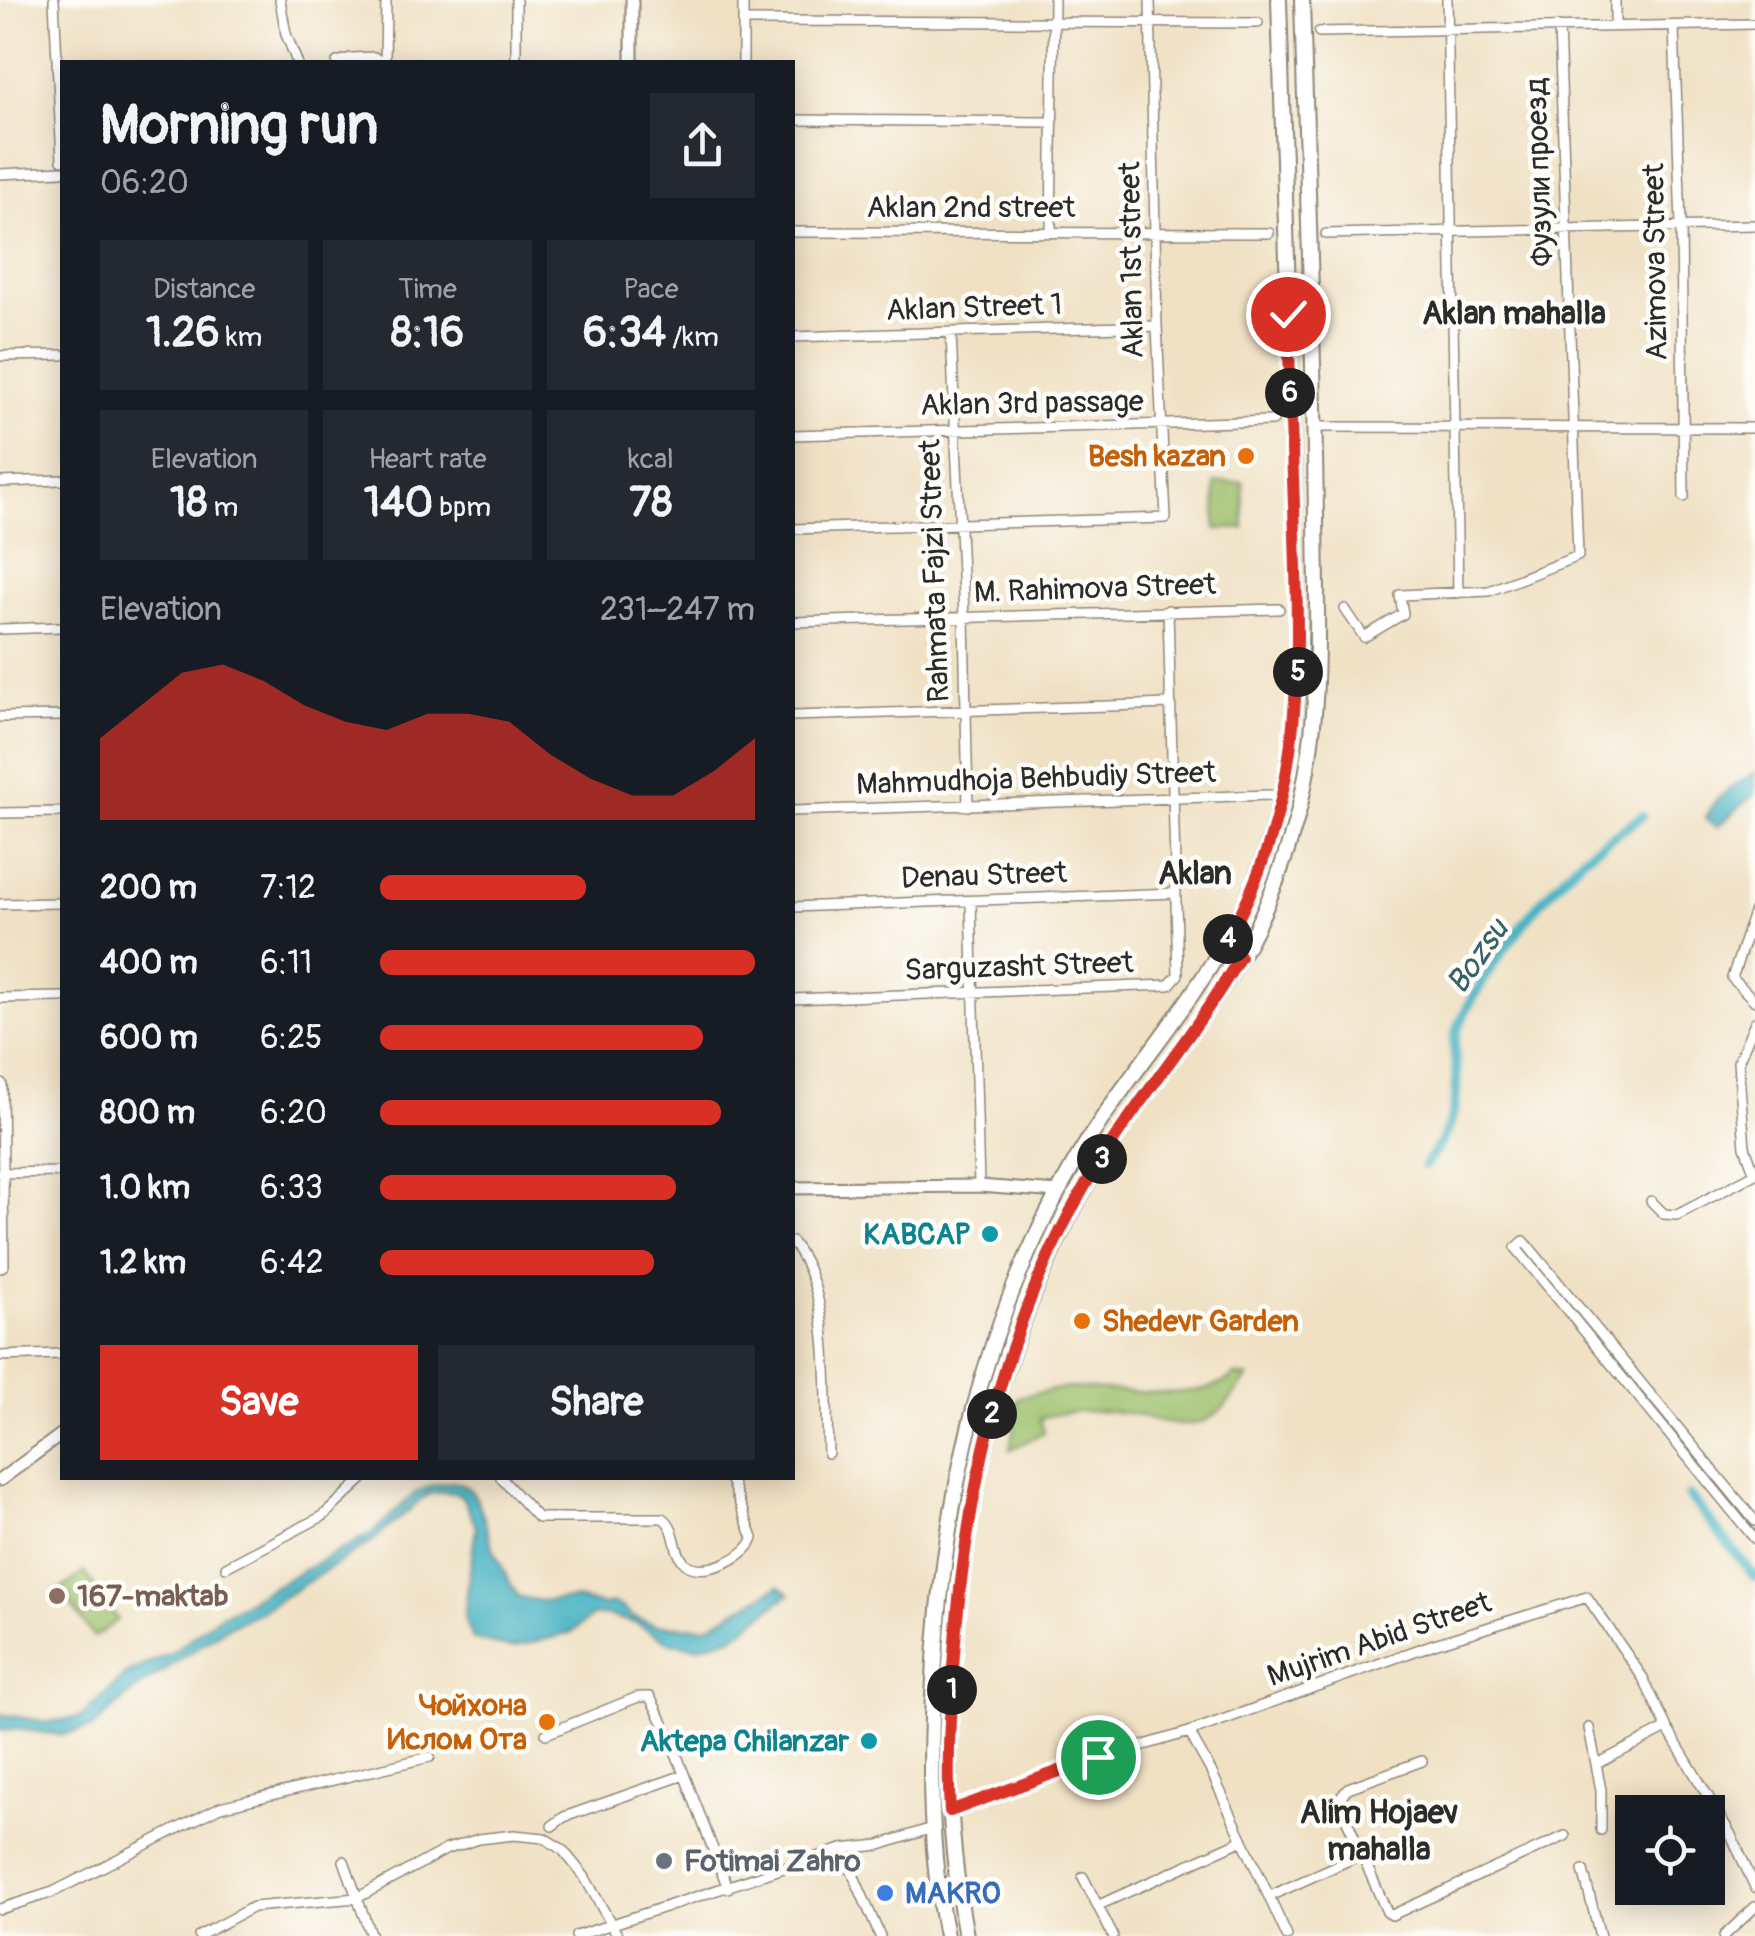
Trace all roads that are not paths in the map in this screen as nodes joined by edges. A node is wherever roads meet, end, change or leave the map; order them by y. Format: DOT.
graph roads {
  1 [pos="54,0"];
  2 [pos="280,0"];
  3 [pos="386,0"];
  4 [pos="516,0"];
  5 [pos="632,0"];
  6 [pos="743,0"];
  7 [pos="1054,0"];
  8 [pos="1150,0"];
  9 [pos="1279,0"];
  10 [pos="1302,0"];
  11 [pos="1447,0"];
  12 [pos="1615,0"];
  13 [pos="743,20"];
  14 [pos="1151,20"];
  15 [pos="1054,21"];
  16 [pos="1258,23"];
  17 [pos="1755,24"];
  18 [pos="1615,26"];
  19 [pos="1674,26"];
  20 [pos="1560,27"];
  21 [pos="1447,28"];
  22 [pos="1319,32"];
  23 [pos="295,60"];
  24 [pos="349,60"];
  25 [pos="380,60"];
  26 [pos="383,60"];
  27 [pos="516,60"];
  28 [pos="632,60"];
  29 [pos="743,60"];
  30 [pos="60,120"];
  31 [pos="795,120"];
  32 [pos="1052,122"];
  33 [pos="60,171"];
  34 [pos="0,174"];
  35 [pos="1755,225"];
  36 [pos="1680,226"];
  37 [pos="1566,229"];
  38 [pos="1452,231"];
  39 [pos="795,232"];
  40 [pos="1051,232"];
  41 [pos="1155,232"];
  42 [pos="1268,233"];
  43 [pos="1326,234"];
  44 [pos="1158,326"];
  45 [pos="951,334"];
  46 [pos="795,337"];
  47 [pos="60,355"];
  48 [pos="0,356"];
  49 [pos="1273,421"];
  50 [pos="1160,425"];
  51 [pos="1315,427"];
  52 [pos="1455,427"];
  53 [pos="1571,428"];
  54 [pos="1683,428"];
  55 [pos="1755,428"];
  56 [pos="954,429"];
  57 [pos="795,435"];
  58 [pos="60,480"];
  59 [pos="0,482"];
  60 [pos="1684,497"];
  61 [pos="960,525"];
  62 [pos="795,529"];
  63 [pos="1458,593"];
  64 [pos="1279,609"];
  65 [pos="1345,609"];
  66 [pos="1168,610"];
  67 [pos="964,616"];
  68 [pos="795,622"];
  69 [pos="60,627"];
  70 [pos="0,629"];
  71 [pos="1170,704"];
  72 [pos="964,712"];
  73 [pos="60,716"];
  74 [pos="795,716"];
  75 [pos="0,717"];
  76 [pos="1282,798"];
  77 [pos="1175,799"];
  78 [pos="968,806"];
  79 [pos="60,812"];
  80 [pos="795,812"];
  81 [pos="0,813"];
  82 [pos="1266,852"];
  83 [pos="1284,859"];
  84 [pos="1176,893"];
  85 [pos="971,902"];
  86 [pos="60,903"];
  87 [pos="0,904"];
  88 [pos="795,907"];
  89 [pos="1755,910"];
  90 [pos="1223,948"];
  91 [pos="1240,957"];
  92 [pos="973,992"];
  93 [pos="60,997"];
  94 [pos="0,998"];
  95 [pos="795,998"];
  96 [pos="1755,1001"];
  97 [pos="1755,1022"];
  98 [pos="2,1084"];
  99 [pos="60,1172"];
  100 [pos="1,1173"];
  101 [pos="1755,1174"];
  102 [pos="979,1186"];
  103 [pos="795,1188"];
  104 [pos="1058,1192"];
  105 [pos="1650,1201"];
  106 [pos="795,1248"];
  107 [pos="0,1268"];
  108 [pos="60,1354"];
  109 [pos="0,1356"];
  110 [pos="976,1391"];
  111 [pos="997,1396"];
  112 [pos="60,1435"];
  113 [pos="828,1453"];
  114 [pos="0,1480"];
  115 [pos="362,1480"];
  116 [pos="503,1480"];
  117 [pos="731,1480"];
  118 [pos="1755,1521"];
  119 [pos="1755,1538"];
  120 [pos="226,1568"];
  121 [pos="938,1614"];
  122 [pos="956,1615"];
  123 [pos="1589,1728"];
  124 [pos="1667,1728"];
  125 [pos="1188,1732"];
  126 [pos="546,1734"];
  127 [pos="430,1758"];
  128 [pos="1422,1761"];
  129 [pos="1596,1764"];
  130 [pos="684,1776"];
  131 [pos="950,1811"];
  132 [pos="552,1826"];
  133 [pos="932,1828"];
  134 [pos="1601,1830"];
  135 [pos="1565,1836"];
  136 [pos="1243,1840"];
  137 [pos="842,1849"];
  138 [pos="1360,1855"];
  139 [pos="344,1861"];
  140 [pos="1583,1870"];
  141 [pos="1083,1877"];
  142 [pos="1755,1887"];
  143 [pos="728,1888"];
  144 [pos="1270,1896"];
  145 [pos="357,1898"];
  146 [pos="1100,1905"];
  147 [pos="1755,1908"];
  148 [pos="0,1910"];
  149 [pos="612,1923"];
  150 [pos="199,1936"];
  151 [pos="371,1936"];
  152 [pos="576,1936"];
  153 [pos="618,1936"];
  154 [pos="880,1936"];
  155 [pos="946,1936"];
  156 [pos="966,1936"];
  157 [pos="1113,1936"];
  158 [pos="1288,1936"];
  159 [pos="1600,1936"];
  160 [pos="1724,1936"];
  1 -- 30 [label="street"];
  2 -- 23 [label="street"];
  3 -- 26 [label="street"];
  4 -- 27 [label="street"];
  5 -- 28 [label="street"];
  6 -- 13 [label="street"];
  7 -- 15 [label="street"];
  8 -- 14 [label="street, Aklan 1st street"];
  9 -- 76 [label="main road"];
  10 -- 51 [label="main road"];
  11 -- 21 [label="street"];
  12 -- 18 [label="street"];
  13 -- 15 [label="street"];
  13 -- 29 [label="street"];
  14 -- 15 [label="street"];
  14 -- 16 [label="street"];
  14 -- 41 [label="street, Aklan 1st street"];
  15 -- 32 [label="street"];
  17 -- 19 [label="street"];
  18 -- 19 [label="street"];
  18 -- 20 [label="street"];
  19 -- 36 [label="street, Azimova Street"];
  20 -- 21 [label="street"];
  20 -- 37 [label="street, Фузули проезд"];
  21 -- 22 [label="street"];
  21 -- 38 [label="street"];
  24 -- 25 [label="street"];
  31 -- 32 [label="street"];
  32 -- 40 [label="street"];
  33 -- 34 [label="street"];
  35 -- 36 [label="street"];
  36 -- 37 [label="street"];
  36 -- 54 [label="street, Azimova Street"];
  37 -- 38 [label="street"];
  37 -- 53 [label="street, Фузули проезд"];
  38 -- 43 [label="street"];
  38 -- 52 [label="street"];
  39 -- 40 [label="street, Аklаn 2nd street"];
  40 -- 41 [label="street, Аklаn 2nd street"];
  41 -- 42 [label="street, Аklаn 2nd street"];
  41 -- 44 [label="street, Aklan 1st street"];
  44 -- 45 [label="street, Аklаn Street 1"];
  44 -- 50 [label="street, Aklan 1st street"];
  45 -- 46 [label="street, Аklаn Street 1"];
  45 -- 56 [label="street, Rahmata Fajzi Street"];
  47 -- 48 [label="street"];
  49 -- 50 [label="street, Аklаn 3rd passage"];
  50 -- 56 [label="street, Аklаn 3rd passage"];
  50 -- 61 [label="street, Aklan 1st street"];
  51 -- 52 [label="street"];
  51 -- 83 [label="main road"];
  52 -- 53 [label="street"];
  52 -- 63 [label="street"];
  53 -- 54 [label="street"];
  53 -- 63 [label="street, Фузули проезд"];
  54 -- 55 [label="street"];
  54 -- 60 [label="street, Azimova Street"];
  56 -- 57 [label="street, Аklаn 3rd passage"];
  56 -- 61 [label="street, Rahmata Fajzi Street"];
  58 -- 59 [label="street"];
  61 -- 62 [label="street"];
  61 -- 67 [label="street, Rahmata Fajzi Street"];
  63 -- 65 [label="street"];
  64 -- 66 [label="street, M. Rahimova Street"];
  66 -- 67 [label="street, M. Rahimova Street"];
  66 -- 71 [label="street, Sarguzasht Street"];
  67 -- 68 [label="street, M. Rahimova Street"];
  67 -- 72 [label="street, Rahmata Fajzi Street"];
  69 -- 70 [label="street"];
  71 -- 72 [label="street"];
  71 -- 77 [label="street, Sarguzasht Street"];
  72 -- 74 [label="street"];
  72 -- 78 [label="street, Rahmata Fajzi Street"];
  73 -- 75 [label="street"];
  76 -- 77 [label="street, Mahmudhoja Behbudiy Street"];
  76 -- 82 [label="main road"];
  77 -- 78 [label="street, Mahmudhoja Behbudiy Street"];
  77 -- 84 [label="street, Sarguzasht Street"];
  78 -- 80 [label="street, Mahmudhoja Behbudiy Street"];
  79 -- 81 [label="street"];
  82 -- 83 [label="main road"];
  82 -- 90 [label="main road"];
  83 -- 91 [label="main road"];
  84 -- 85 [label="street, Denau Street"];
  84 -- 92 [label="street, Sarguzasht Street"];
  85 -- 88 [label="street, Denau Street"];
  85 -- 92 [label="street"];
  86 -- 87 [label="street"];
  89 -- 96 [label="street"];
  90 -- 91 [label="main road"];
  90 -- 104 [label="main road"];
  91 -- 111 [label="main road"];
  92 -- 95 [label="street, Sarguzasht Street"];
  92 -- 102 [label="street"];
  93 -- 94 [label="street"];
  97 -- 101 [label="street"];
  98 -- 100 [label="street"];
  99 -- 100 [label="street"];
  100 -- 107 [label="street"];
  101 -- 105 [label="street"];
  102 -- 103 [label="street"];
  102 -- 104 [label="street"];
  104 -- 110 [label="main road"];
  106 -- 113 [label="street"];
  108 -- 109 [label="street"];
  110 -- 111 [label="main road"];
  110 -- 121 [label="main road"];
  111 -- 122 [label="main road"];
  112 -- 114 [label="street"];
  115 -- 120 [label="street"];
  116 -- 117 [label="street"];
  118 -- 119 [label="street"];
  121 -- 122 [label="main road"];
  121 -- 133 [label="main road"];
  122 -- 131 [label="main road"];
  123 -- 129 [label="street"];
  124 -- 125 [label="street, Mujrim Abid Street"];
  124 -- 129 [label="street"];
  124 -- 142 [label="street"];
  125 -- 131 [label="street, Mujrim Abid Street"];
  125 -- 136 [label="street"];
  126 -- 130 [label="street"];
  127 -- 148 [label="street"];
  128 -- 138 [label="street"];
  129 -- 134 [label="street"];
  130 -- 132 [label="street"];
  130 -- 143 [label="street"];
  131 -- 156 [label="main road"];
  133 -- 137 [label="street"];
  133 -- 155 [label="main road"];
  135 -- 138 [label="street"];
  136 -- 144 [label="street"];
  136 -- 146 [label="street"];
  137 -- 143 [label="street"];
  137 -- 154 [label="street"];
  138 -- 144 [label="street"];
  139 -- 145 [label="street"];
  140 -- 159 [label="street"];
  141 -- 146 [label="street"];
  143 -- 149 [label="street"];
  144 -- 158 [label="street"];
  145 -- 149 [label="street"];
  145 -- 150 [label="street"];
  145 -- 151 [label="street"];
  146 -- 157 [label="street"];
  147 -- 160 [label="street"];
  149 -- 152 [label="street"];
  149 -- 153 [label="street"];
}
